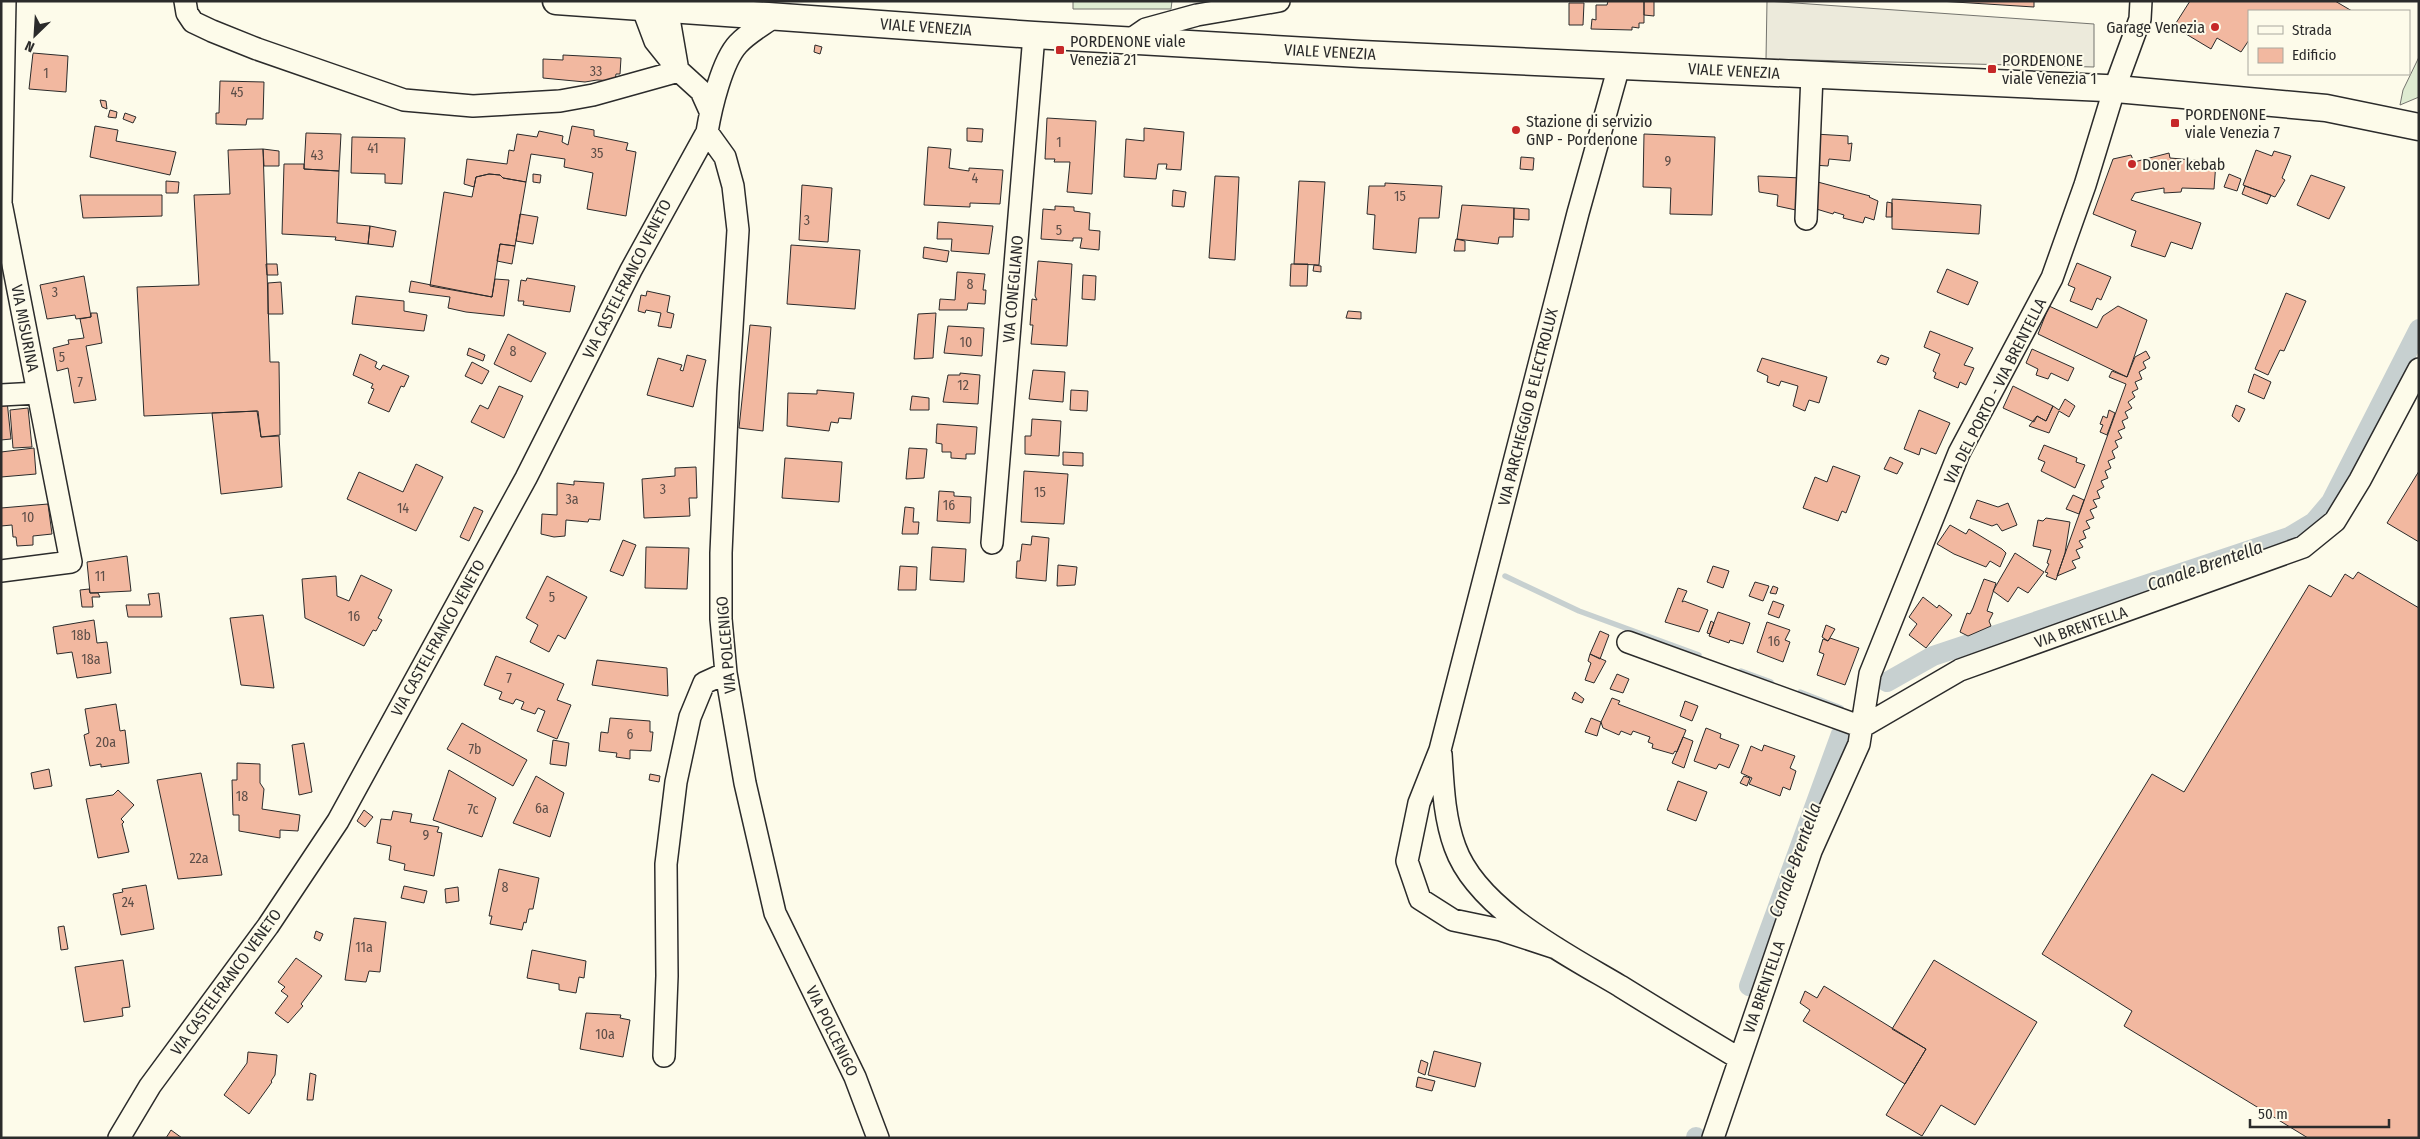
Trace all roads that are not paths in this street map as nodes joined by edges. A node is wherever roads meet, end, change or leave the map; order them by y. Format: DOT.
graph roads {
  1 [pos="5,1"];
  2 [pos="185,1"];
  3 [pos="556,1"];
  4 [pos="1279,1"];
  5 [pos="2141,1"];
  6 [pos="641,4"];
  7 [pos="1245,4"];
  8 [pos="667,5"];
  9 [pos="775,16"];
  10 [pos="1034,35"];
  11 [pos="1130,40"];
  12 [pos="1619,66"];
  13 [pos="678,70"];
  14 [pos="1812,75"];
  15 [pos="2110,89"];
  16 [pos="710,111"];
  17 [pos="2417,116"];
  18 [pos="707,132"];
  19 [pos="1806,219"];
  20 [pos="2419,368"];
  21 [pos="38,393"];
  22 [pos="1,395"];
  23 [pos="992,543"];
  24 [pos="1,571"];
  25 [pos="1628,642"];
  26 [pos="726,674"];
  27 [pos="1862,727"];
  28 [pos="1440,750"];
  29 [pos="1494,901"];
  30 [pos="1480,926"];
  31 [pos="1556,948"];
  32 [pos="664,1056"];
  33 [pos="1740,1059"];
  34 [pos="119,1138"];
  35 [pos="878,1138"];
  36 [pos="1713,1138"];
  1 -- 21 [label="street, VIA MISURINA"];
  2 -- 13 [label="street"];
  3 -- 6 [label="main road, VIALE VENEZIA"];
  4 -- 7 [label="street"];
  5 -- 15 [label="street, VIA DEL PORTO - VIA BRENTELLA"];
  6 -- 8 [label="main road, VIALE VENEZIA"];
  6 -- 13 [label="street"];
  7 -- 11 [label="street"];
  8 -- 9 [label="main road, VIALE VENEZIA"];
  8 -- 13 [label="street"];
  9 -- 10 [label="main road, VIALE VENEZIA"];
  9 -- 16 [label="street, VIA CASTELFRANCO VENETO"];
  10 -- 11 [label="main road, VIALE VENEZIA"];
  10 -- 23 [label="street, VIA CONEGLIANO"];
  11 -- 12 [label="main road, VIALE VENEZIA"];
  12 -- 14 [label="main road, VIALE VENEZIA"];
  12 -- 28 [label="street, VIA PARCHEGGIO B ELECTROLUX"];
  13 -- 16 [label="street"];
  14 -- 15 [label="main road, VIALE VENEZIA"];
  14 -- 19 [label="street"];
  15 -- 17 [label="main road, VIALE VENEZIA"];
  15 -- 27 [label="street, VIA DEL PORTO - VIA BRENTELLA"];
  16 -- 18 [label="street, VIA CASTELFRANCO VENETO"];
  18 -- 26 [label="street, VIA POLCENIGO"];
  18 -- 34 [label="street, VIA CASTELFRANCO VENETO"];
  20 -- 27 [label="street, VIA BRENTELLA"];
  21 -- 22 [label="street"];
  21 -- 24 [label="street, VIA MISURINA"];
  25 -- 27 [label="street"];
  26 -- 32 [label="street"];
  26 -- 35 [label="street, VIA POLCENIGO"];
  27 -- 33 [label="street, VIA BRENTELLA"];
  28 -- 29 [label="street, VIA PARCHEGGIO B ELECTROLUX"];
  28 -- 30 [label="street, VIA PARCHEGGIO B ELECTROLUX"];
  29 -- 30 [label="street"];
  29 -- 31 [label="street, VIA PARCHEGGIO B ELECTROLUX"];
  30 -- 31 [label="street, VIA PARCHEGGIO B ELECTROLUX"];
  31 -- 33 [label="street, VIA PARCHEGGIO B ELECTROLUX"];
  33 -- 36 [label="street, VIA BRENTELLA"];
}
